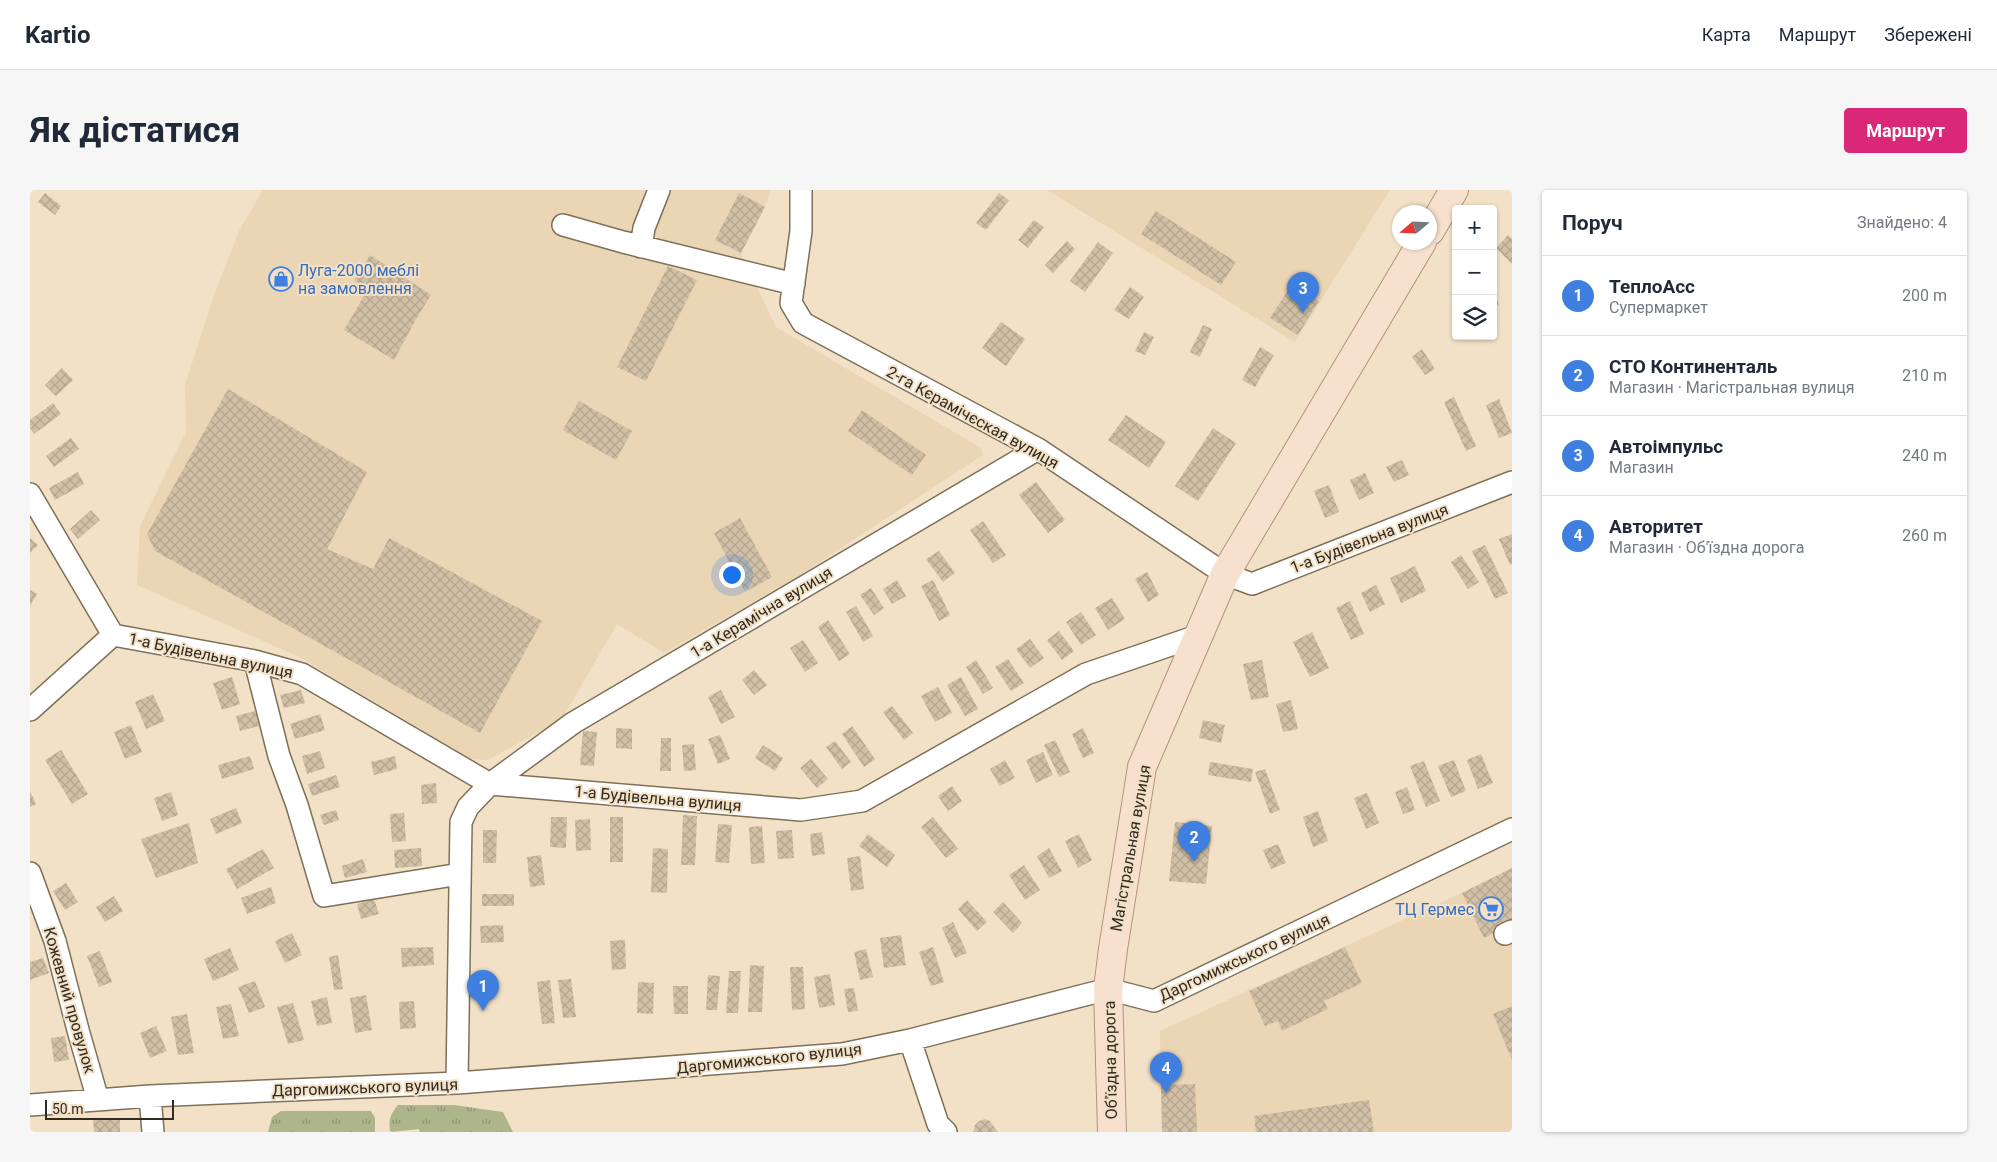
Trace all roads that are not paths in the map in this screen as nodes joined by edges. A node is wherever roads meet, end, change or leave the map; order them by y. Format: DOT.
graph roads {
  1 [pos="659,190"];
  2 [pos="801,190"];
  3 [pos="1454,190"];
  4 [pos="1437,219"];
  5 [pos="563,225"];
  6 [pos="641,247"];
  7 [pos="1417,250"];
  8 [pos="794,284"];
  9 [pos="1038,449"];
  10 [pos="1512,482"];
  11 [pos="30,494"];
  12 [pos="1225,574"];
  13 [pos="113,635"];
  14 [pos="1197,636"];
  15 [pos="254,661"];
  16 [pos="30,710"];
  17 [pos="490,784"];
  18 [pos="1512,829"];
  19 [pos="30,873"];
  20 [pos="460,874"];
  21 [pos="1108,989"];
  22 [pos="910,1040"];
  23 [pos="456,1084"];
  24 [pos="150,1096"];
  25 [pos="98,1100"];
  26 [pos="30,1105"];
  27 [pos="153,1132"];
  28 [pos="946,1132"];
  29 [pos="1112,1132"];
  1 -- 6 [label="street"];
  2 -- 8 [label="street, 2-га Кєрамічєская вулиця"];
  3 -- 4 [label="main road"];
  5 -- 6 [label="street"];
  6 -- 8 [label="street"];
  7 -- 12 [label="main road, Магістральная вулиця"];
  8 -- 9 [label="street, 2-га Кєрамічєская вулиця"];
  9 -- 12 [label="street, 2-га Кєрамічєская вулиця"];
  9 -- 17 [label="street, 1-а Керамічна вулиця"];
  10 -- 12 [label="street, 1-а Будівельна вулиця"];
  11 -- 13 [label="street"];
  12 -- 14 [label="main road, Магістральная вулиця"];
  13 -- 15 [label="street, 1-а Будівельна вулиця"];
  13 -- 16 [label="street"];
  14 -- 17 [label="street, 1-а Будівельна вулиця"];
  14 -- 21 [label="main road, Магістральная вулиця"];
  15 -- 17 [label="street, 1-а Будівельна вулиця"];
  15 -- 20 [label="street"];
  17 -- 20 [label="street, 1-а Керамічна вулиця"];
  18 -- 21 [label="street, Даргомижського вулиця"];
  19 -- 25 [label="street, Кожевний провулок"];
  20 -- 23 [label="street, 1-а Керамічна вулиця"];
  21 -- 22 [label="street, Даргомижського вулиця"];
  21 -- 29 [label="main road, Об'їздна дорога"];
  22 -- 23 [label="street, Даргомижського вулиця"];
  22 -- 28 [label="street"];
  23 -- 24 [label="street, Даргомижського вулиця"];
  24 -- 25 [label="street, Даргомижського вулиця"];
  24 -- 27 [label="street"];
  25 -- 26 [label="street, Даргомижського вулиця"];
}
